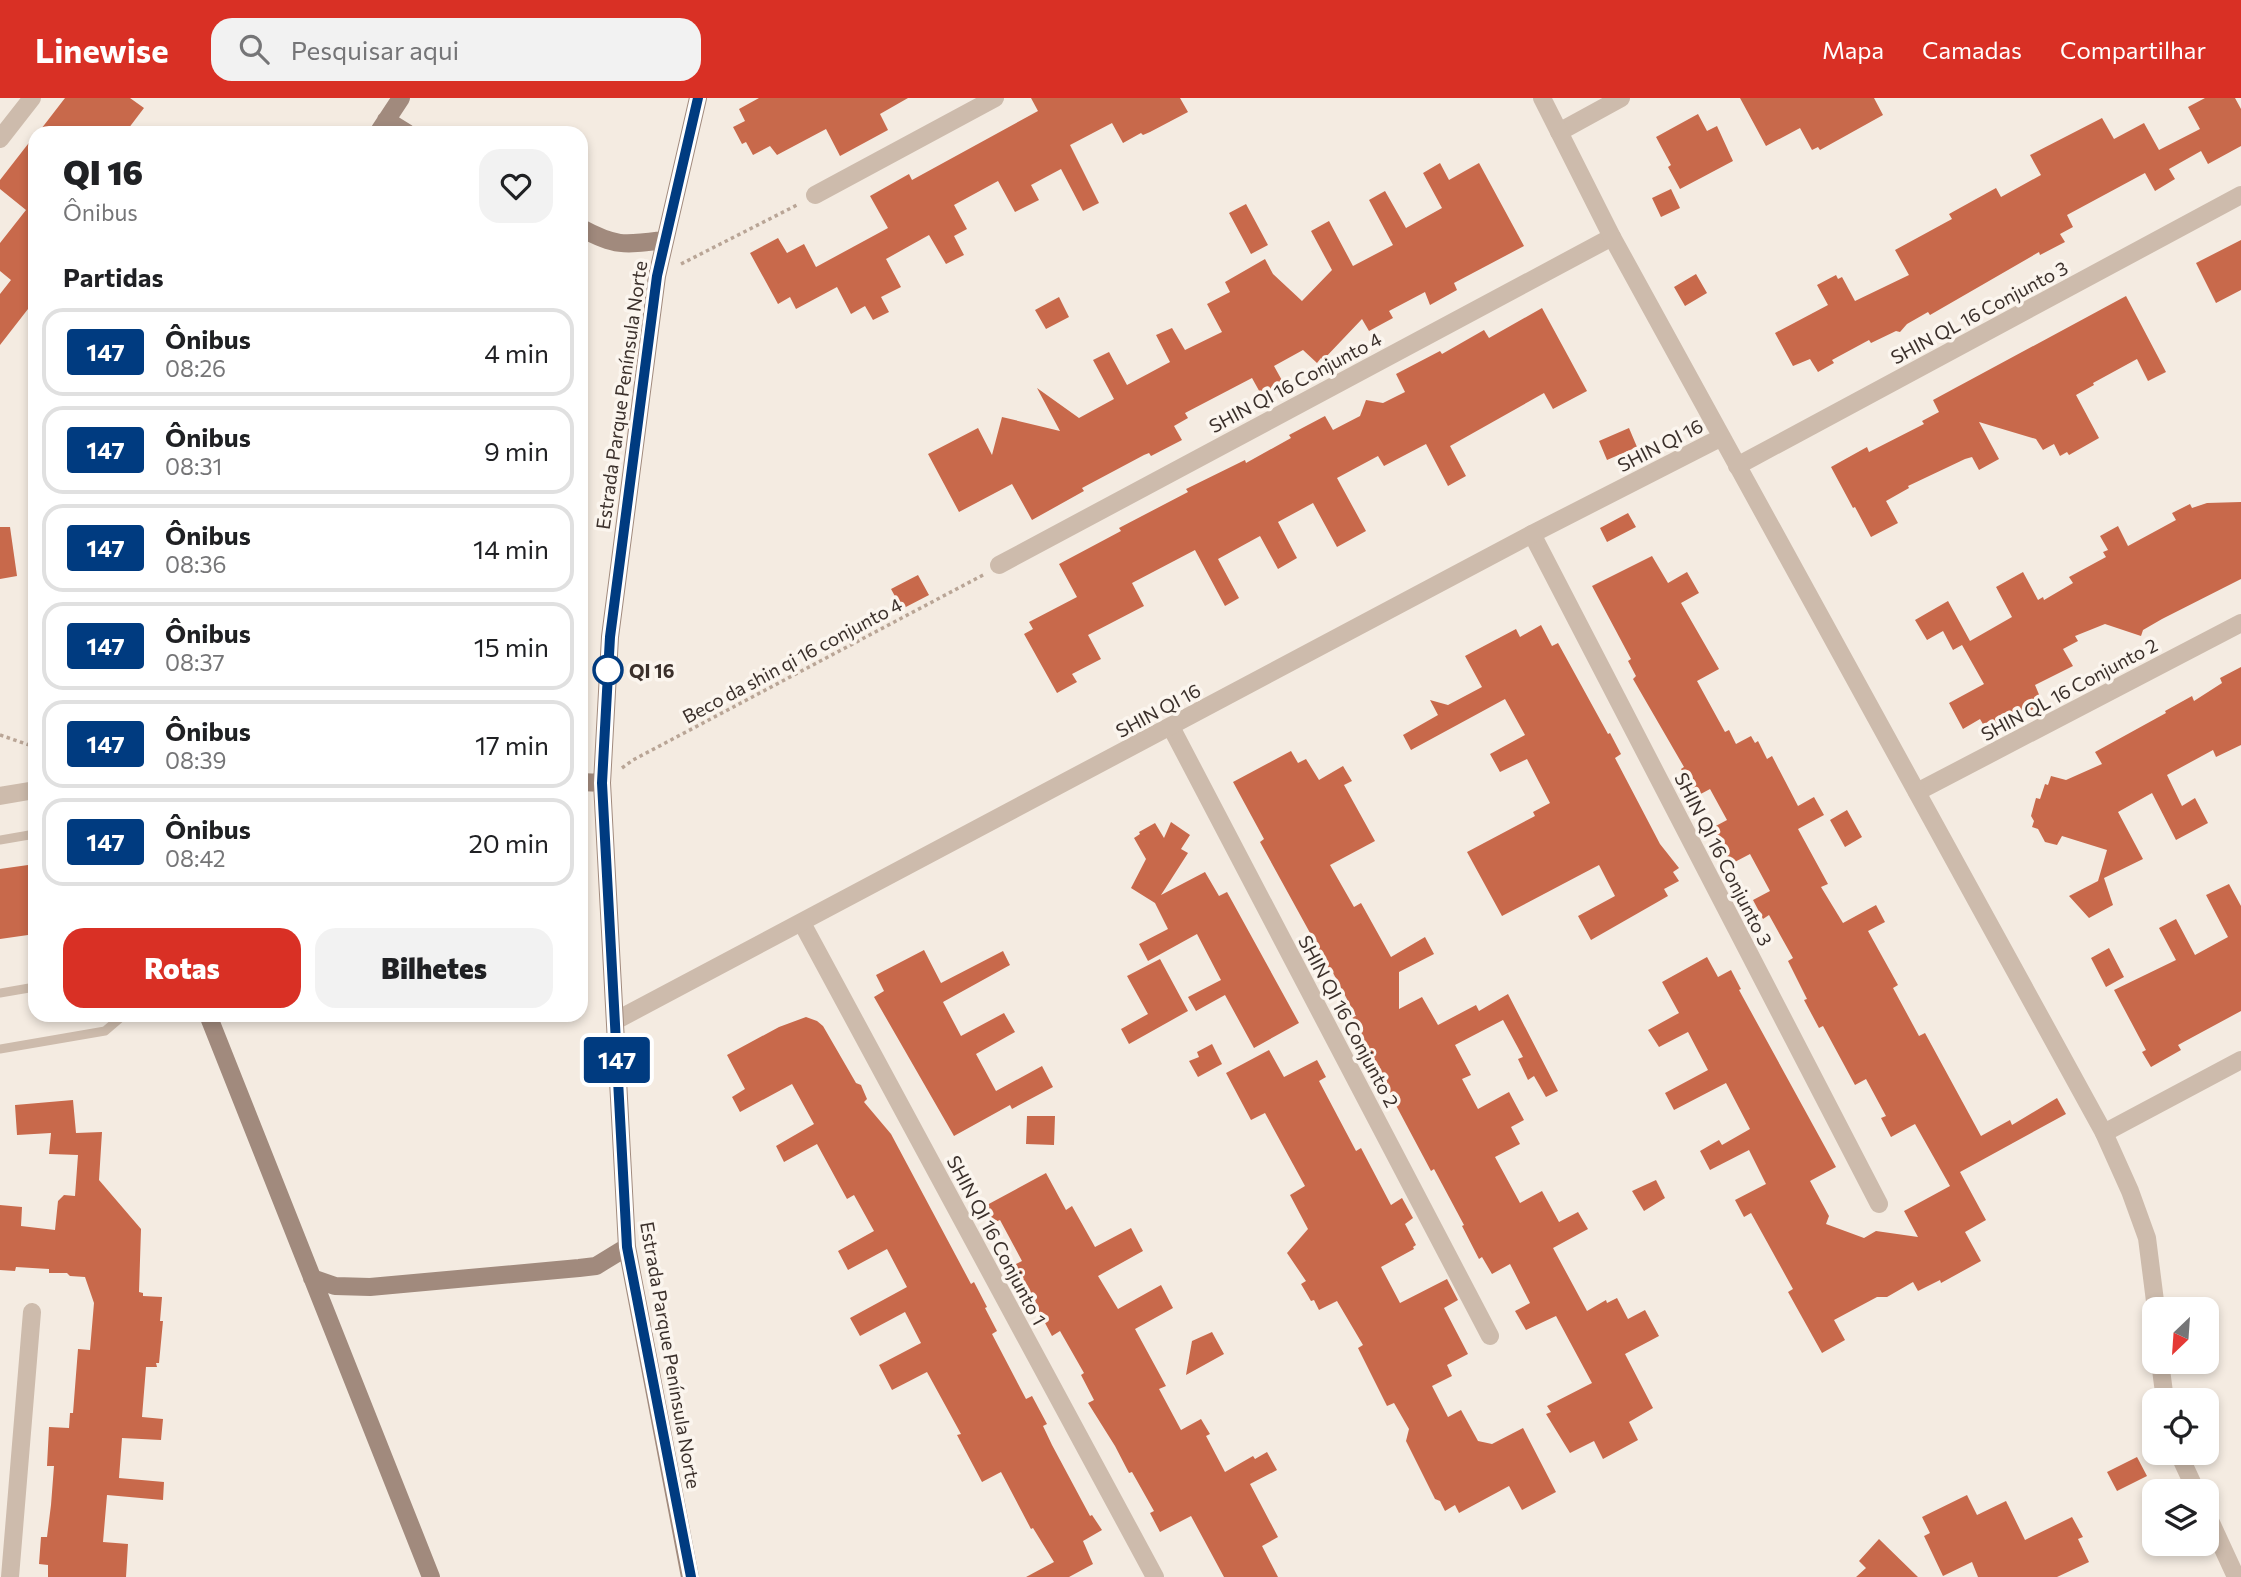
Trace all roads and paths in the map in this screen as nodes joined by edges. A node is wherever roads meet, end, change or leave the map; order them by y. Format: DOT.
graph roads {
  1 [pos="32,98"];
  2 [pos="401,98"];
  3 [pos="698,98"];
  4 [pos="995,98"];
  5 [pos="1542,98"];
  6 [pos="1621,98"];
  7 [pos="382,126"];
  8 [pos="1559,132"];
  9 [pos="0,139"];
  10 [pos="815,195"];
  11 [pos="2241,195"];
  12 [pos="588,232"];
  13 [pos="1612,237"];
  14 [pos="663,240"];
  15 [pos="657,276"];
  16 [pos="1721,437"];
  17 [pos="1737,466"];
  18 [pos="1532,534"];
  19 [pos="999,565"];
  20 [pos="2241,623"];
  21 [pos="1171,727"];
  22 [pos="0,734"];
  23 [pos="28,744"];
  24 [pos="588,782"];
  25 [pos="602,783"];
  26 [pos="28,791"];
  27 [pos="1917,792"];
  28 [pos="0,796"];
  29 [pos="28,835"];
  30 [pos="0,840"];
  31 [pos="802,923"];
  32 [pos="28,988"];
  33 [pos="0,993"];
  34 [pos="615,1021"];
  35 [pos="116,1022"];
  36 [pos="211,1022"];
  37 [pos="0,1049"];
  38 [pos="2241,1060"];
  39 [pos="2104,1133"];
  40 [pos="1879,1204"];
  41 [pos="627,1247"];
  42 [pos="312,1278"];
  43 [pos="2154,1297"];
  44 [pos="32,1312"];
  45 [pos="1490,1336"];
  46 [pos="2219,1540"];
  47 [pos="10,1577"];
  48 [pos="431,1577"];
  49 [pos="691,1577"];
  50 [pos="1155,1577"];
  51 [pos="2236,1577"];
  1 -- 9 [label="street"];
  2 -- 7 [label="main road"];
  3 -- 14 [label="main road, Estrada Parque Península Norte"];
  4 -- 10 [label="street"];
  5 -- 8 [label="street"];
  6 -- 8 [label="street"];
  8 -- 13 [label="street"];
  10 -- 15 [label="path"];
  11 -- 17 [label="street, SHIN QL 16 Conjunto 3"];
  12 -- 14 [label="main road"];
  13 -- 16 [label="street"];
  13 -- 19 [label="street, SHIN QI 16 Conjunto 4"];
  14 -- 15 [label="main road, Estrada Parque Península Norte"];
  15 -- 25 [label="main road, Estrada Parque Península Norte"];
  16 -- 17 [label="street"];
  16 -- 18 [label="street, SHIN QI 16"];
  17 -- 27 [label="street"];
  18 -- 21 [label="street, SHIN QI 16"];
  18 -- 40 [label="street, SHIN QI 16 Conjunto 3"];
  19 -- 25 [label="path, Beco da shin qi 16 conjunto 4"];
  20 -- 27 [label="street, SHIN QL 16 Conjunto 2"];
  21 -- 31 [label="street, SHIN QI 16"];
  21 -- 45 [label="street, SHIN QI 16 Conjunto 2"];
  22 -- 23 [label="path"];
  24 -- 25 [label="main road"];
  25 -- 34 [label="main road, Estrada Parque Península Norte"];
  26 -- 28 [label="street"];
  27 -- 39 [label="street"];
  29 -- 30 [label="lane"];
  31 -- 34 [label="street, SHIN QI 16"];
  31 -- 50 [label="street, SHIN QI 16 Conjunto 1"];
  32 -- 33 [label="lane"];
  34 -- 41 [label="main road, Estrada Parque Península Norte"];
  35 -- 37 [label="lane"];
  36 -- 42 [label="main road"];
  38 -- 39 [label="street"];
  39 -- 43 [label="street"];
  41 -- 42 [label="main road"];
  41 -- 49 [label="main road, Estrada Parque Península Norte"];
  42 -- 48 [label="main road"];
  44 -- 47 [label="street"];
  46 -- 51 [label="street"];
}
